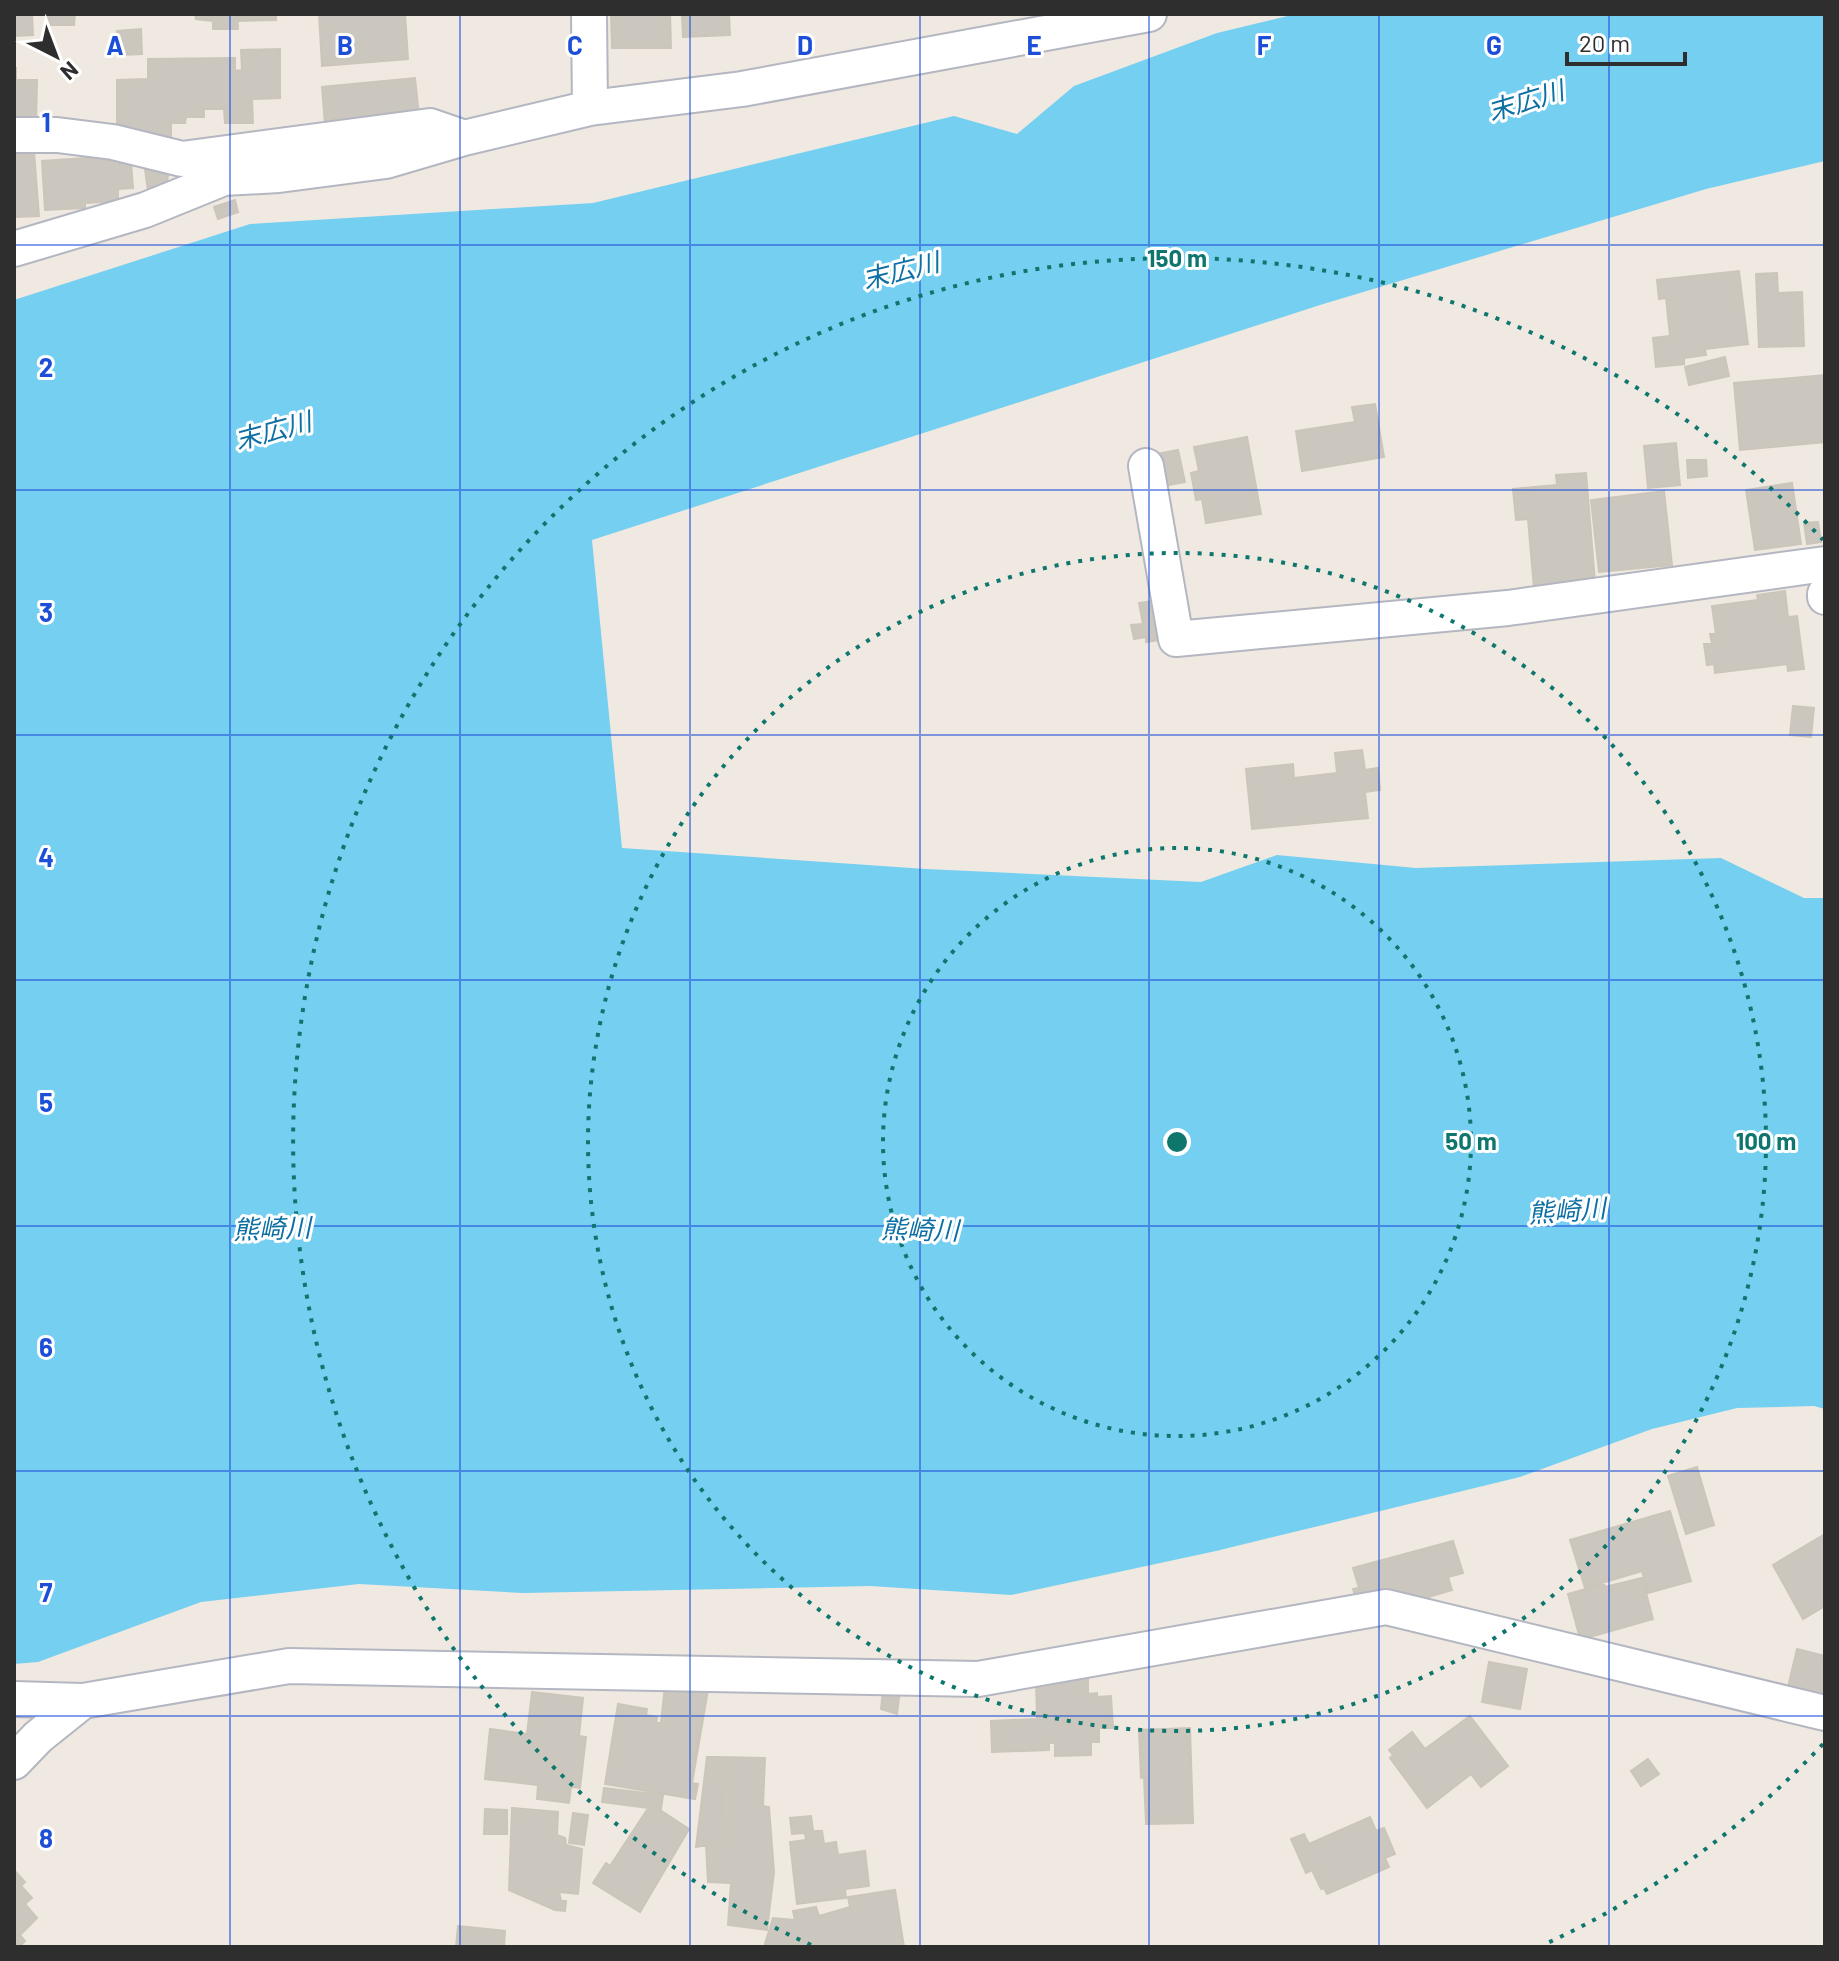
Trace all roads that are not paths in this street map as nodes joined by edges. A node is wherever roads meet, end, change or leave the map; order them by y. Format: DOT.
graph roads {
  1 [pos="589,14"];
  2 [pos="1149,14"];
  3 [pos="590,108"];
  4 [pos="14,135"];
  5 [pos="464,138"];
  6 [pos="14,249"];
  7 [pos="1146,466"];
  8 [pos="1825,564"];
  9 [pos="14,1699"];
  10 [pos="83,1701"];
  11 [pos="1825,1713"];
  12 [pos="14,1762"];
  1 -- 3 [label="street"];
  2 -- 3 [label="street"];
  3 -- 5 [label="street"];
  4 -- 5 [label="street"];
  5 -- 6 [label="street"];
  7 -- 8 [label="street"];
  9 -- 10 [label="street"];
  10 -- 11 [label="street"];
  10 -- 12 [label="street"];
}
